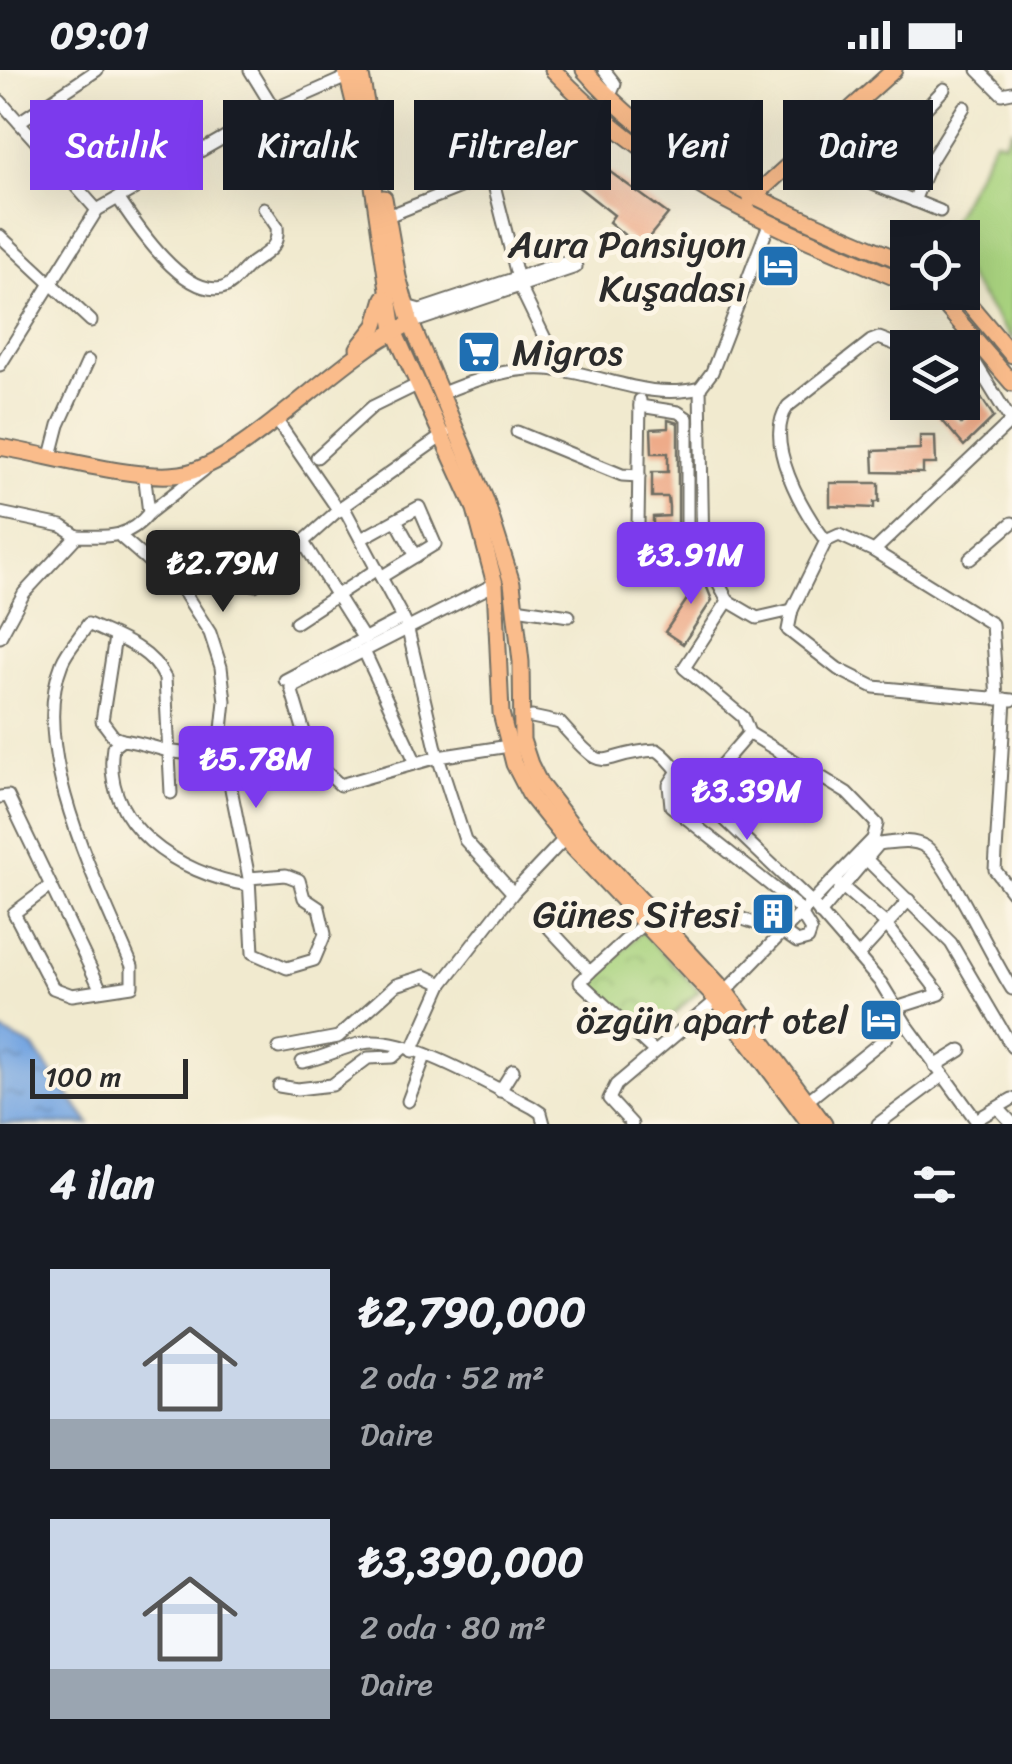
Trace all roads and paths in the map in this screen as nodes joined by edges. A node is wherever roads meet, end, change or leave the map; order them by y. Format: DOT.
graph roads {
  1 [pos="97,70"];
  2 [pos="250,70"];
  3 [pos="556,70"];
  4 [pos="574,70"];
  5 [pos="584,70"];
  6 [pos="604,70"];
  7 [pos="978,70"];
  8 [pos="351,72"];
  9 [pos="884,73"];
  10 [pos="944,89"];
  11 [pos="1012,92"];
  12 [pos="605,94"];
  13 [pos="268,100"];
  14 [pos="293,100"];
  15 [pos="585,100"];
  16 [pos="857,100"];
  17 [pos="0,101"];
  18 [pos="933,101"];
  19 [pos="964,107"];
  20 [pos="19,122"];
  21 [pos="611,127"];
  22 [pos="223,138"];
  23 [pos="933,157"];
  24 [pos="783,171"];
  25 [pos="773,180"];
  26 [pos="453,190"];
  27 [pos="495,190"];
  28 [pos="887,190"];
  29 [pos="919,190"];
  30 [pos="752,196"];
  31 [pos="118,198"];
  32 [pos="914,201"];
  33 [pos="774,206"];
  34 [pos="264,208"];
  35 [pos="97,210"];
  36 [pos="745,212"];
  37 [pos="940,212"];
  38 [pos="388,216"];
  39 [pos="769,224"];
  40 [pos="0,236"];
  41 [pos="890,256"];
  42 [pos="890,274"];
  43 [pos="519,281"];
  44 [pos="49,285"];
  45 [pos="406,306"];
  46 [pos="940,310"];
  47 [pos="974,310"];
  48 [pos="382,319"];
  49 [pos="91,321"];
  50 [pos="411,323"];
  51 [pos="955,330"];
  52 [pos="394,331"];
  53 [pos="0,334"];
  54 [pos="890,342"];
  55 [pos="12,343"];
  56 [pos="1012,356"];
  57 [pos="980,358"];
  58 [pos="88,361"];
  59 [pos="346,362"];
  60 [pos="0,365"];
  61 [pos="980,367"];
  62 [pos="554,370"];
  63 [pos="1012,383"];
  64 [pos="419,384"];
  65 [pos="700,388"];
  66 [pos="640,391"];
  67 [pos="440,394"];
  68 [pos="640,406"];
  69 [pos="275,418"];
  70 [pos="1012,420"];
  71 [pos="450,431"];
  72 [pos="517,432"];
  73 [pos="0,447"];
  74 [pos="51,456"];
  75 [pos="317,456"];
  76 [pos="214,462"];
  77 [pos="144,472"];
  78 [pos="639,476"];
  79 [pos="341,508"];
  80 [pos="0,513"];
  81 [pos="148,513"];
  82 [pos="396,520"];
  83 [pos="1012,524"];
  84 [pos="77,536"];
  85 [pos="121,537"];
  86 [pos="361,538"];
  87 [pos="826,540"];
  88 [pos="303,542"];
  89 [pos="686,550"];
  90 [pos="874,551"];
  91 [pos="627,554"];
  92 [pos="416,556"];
  93 [pos="970,559"];
  94 [pos="379,573"];
  95 [pos="494,584"];
  96 [pos="255,586"];
  97 [pos="336,594"];
  98 [pos="728,600"];
  99 [pos="516,608"];
  100 [pos="792,610"];
  101 [pos="569,616"];
  102 [pos="296,622"];
  103 [pos="405,622"];
  104 [pos="0,637"];
  105 [pos="115,637"];
  106 [pos="364,645"];
  107 [pos="285,680"];
  108 [pos="1005,699"];
  109 [pos="532,716"];
  110 [pos="749,734"];
  111 [pos="220,738"];
  112 [pos="122,740"];
  113 [pos="508,746"];
  114 [pos="167,754"];
  115 [pos="438,756"];
  116 [pos="416,763"];
  117 [pos="676,774"];
  118 [pos="171,793"];
  119 [pos="696,793"];
  120 [pos="0,797"];
  121 [pos="570,834"];
  122 [pos="863,856"];
  123 [pos="248,882"];
  124 [pos="839,883"];
  125 [pos="50,886"];
  126 [pos="1012,892"];
  127 [pos="513,893"];
  128 [pos="910,900"];
  129 [pos="809,911"];
  130 [pos="722,912"];
  131 [pos="536,914"];
  132 [pos="886,924"];
  133 [pos="642,925"];
  134 [pos="784,932"];
  135 [pos="858,956"];
  136 [pos="590,972"];
  137 [pos="442,984"];
  138 [pos="100,988"];
  139 [pos="1012,989"];
  140 [pos="721,996"];
  141 [pos="896,1008"];
  142 [pos="1007,1029"];
  143 [pos="888,1037"];
  144 [pos="1012,1046"];
  145 [pos="279,1048"];
  146 [pos="961,1050"];
  147 [pos="654,1051"];
  148 [pos="413,1052"];
  149 [pos="302,1062"];
  150 [pos="513,1070"];
  151 [pos="939,1071"];
  152 [pos="280,1086"];
  153 [pos="500,1091"];
  154 [pos="1012,1100"];
  155 [pos="408,1101"];
  156 [pos="807,1101"];
  157 [pos="998,1108"];
  158 [pos="1012,1123"];
  159 [pos="544,1124"];
  160 [pos="632,1124"];
  161 [pos="810,1124"];
  162 [pos="824,1124"];
  163 [pos="878,1124"];
  1 -- 20 [label="street"];
  2 -- 13 [label="street"];
  3 -- 15 [label="main road"];
  4 -- 12 [label="main road"];
  5 -- 12 [label="main road"];
  6 -- 12 [label="street"];
  7 -- 11 [label="street"];
  8 -- 14 [label="street"];
  8 -- 38 [label="main road"];
  8 -- 48 [label="main road"];
  9 -- 16 [label="main road"];
  10 -- 18 [label="street"];
  12 -- 30 [label="main road"];
  17 -- 20 [label="street"];
  19 -- 23 [label="street"];
  20 -- 35 [label="street"];
  21 -- 36 [label="main road"];
  22 -- 31 [label="street"];
  24 -- 25 [label="main road"];
  25 -- 30 [label="main road"];
  25 -- 33 [label="main road"];
  26 -- 38 [label="street"];
  27 -- 43 [label="street"];
  28 -- 32 [label="street"];
  29 -- 32 [label="street"];
  30 -- 33 [label="main road"];
  30 -- 36 [label="main road"];
  31 -- 34 [label="street"];
  31 -- 35 [label="street"];
  32 -- 37 [label="street"];
  33 -- 39 [label="main road"];
  33 -- 41 [label="main road"];
  35 -- 44 [label="street"];
  36 -- 39 [label="main road"];
  38 -- 45 [label="main road"];
  39 -- 42 [label="main road"];
  39 -- 65 [label="street"];
  40 -- 44 [label="street"];
  43 -- 45 [label="street"];
  43 -- 50 [label="street"];
  43 -- 62 [label="street"];
  44 -- 49 [label="street"];
  44 -- 55 [label="street"];
  45 -- 48 [label="main road"];
  45 -- 50 [label="main road"];
  45 -- 52 [label="main road"];
  46 -- 51 [label="main road"];
  47 -- 56 [label="main road"];
  48 -- 52 [label="main road"];
  48 -- 59 [label="main road"];
  50 -- 52 [label="main road"];
  50 -- 67 [label="main road"];
  52 -- 59 [label="main road"];
  52 -- 64 [label="main road"];
  53 -- 55 [label="street"];
  54 -- 87 [label="street"];
  55 -- 60 [label="street"];
  57 -- 63 [label="main road"];
  58 -- 74 [label="street"];
  59 -- 69 [label="main road"];
  61 -- 70 [label="street"];
  62 -- 66 [label="street"];
  62 -- 67 [label="street"];
  64 -- 71 [label="main road"];
  64 -- 75 [label="street"];
  65 -- 66 [label="street"];
  65 -- 98 [label="street"];
  66 -- 68 [label="street"];
  67 -- 71 [label="main road"];
  68 -- 78 [label="street"];
  68 -- 89 [label="street"];
  69 -- 76 [label="main road"];
  69 -- 79 [label="street"];
  70 -- 90 [label="street"];
  71 -- 79 [label="street"];
  71 -- 95 [label="main road"];
  71 -- 99 [label="main road"];
  72 -- 78 [label="street"];
  73 -- 74 [label="main road"];
  74 -- 77 [label="main road"];
  76 -- 77 [label="main road"];
  76 -- 81 [label="street"];
  77 -- 81 [label="street"];
  78 -- 91 [label="street"];
  79 -- 86 [label="street"];
  79 -- 88 [label="street"];
  80 -- 84 [label="street"];
  81 -- 85 [label="street"];
  82 -- 86 [label="street"];
  82 -- 92 [label="street"];
  82 -- 92 [label="street"];
  83 -- 93 [label="street"];
  84 -- 85 [label="street"];
  84 -- 104 [label="street"];
  85 -- 111 [label="street"];
  86 -- 94 [label="street"];
  87 -- 90 [label="street"];
  87 -- 100 [label="street"];
  88 -- 96 [label="street"];
  88 -- 97 [label="street"];
  90 -- 108 [label="street"];
  92 -- 94 [label="street"];
  94 -- 97 [label="street"];
  94 -- 103 [label="street"];
  95 -- 103 [label="street"];
  95 -- 113 [label="main road"];
  97 -- 102 [label="street"];
  97 -- 106 [label="street"];
  98 -- 100 [label="street"];
  98 -- 110 [label="street"];
  99 -- 101 [label="street"];
  99 -- 121 [label="main road"];
  100 -- 108 [label="street"];
  103 -- 106 [label="street"];
  103 -- 115 [label="street"];
  105 -- 112 [label="street"];
  105 -- 114 [label="street"];
  105 -- 138 [label="street"];
  106 -- 107 [label="street"];
  106 -- 116 [label="street"];
  106 -- 116 [label="street"];
  108 -- 126 [label="street"];
  109 -- 117 [label="street"];
  110 -- 119 [label="street"];
  110 -- 122 [label="street"];
  111 -- 114 [label="street"];
  111 -- 123 [label="street"];
  112 -- 114 [label="street"];
  112 -- 123 [label="street"];
  113 -- 115 [label="street"];
  113 -- 121 [label="main road"];
  114 -- 118 [label="street"];
  115 -- 116 [label="street"];
  115 -- 127 [label="street"];
  117 -- 119 [label="street"];
  117 -- 129 [label="street"];
  119 -- 129 [label="street"];
  120 -- 125 [label="street"];
  121 -- 127 [label="street"];
  121 -- 133 [label="main road"];
  121 -- 140 [label="main road"];
  122 -- 124 [label="street"];
  122 -- 128 [label="street"];
  122 -- 139 [label="street"];
  123 -- 123 [label="street"];
  124 -- 129 [label="street"];
  124 -- 132 [label="street"];
  125 -- 138 [label="street"];
  125 -- 138 [label="street"];
  127 -- 137 [label="street"];
  128 -- 132 [label="street"];
  128 -- 142 [label="street"];
  129 -- 134 [label="street"];
  129 -- 134 [label="street"];
  129 -- 135 [label="street"];
  130 -- 134 [label="street"];
  131 -- 136 [label="street"];
  132 -- 135 [label="street"];
  132 -- 141 [label="street"];
  133 -- 136 [label="street"];
  133 -- 140 [label="main road"];
  134 -- 140 [label="street"];
  135 -- 141 [label="street"];
  136 -- 147 [label="street"];
  137 -- 145 [label="street"];
  137 -- 148 [label="street"];
  140 -- 147 [label="street"];
  140 -- 156 [label="main road"];
  140 -- 161 [label="main road"];
  141 -- 151 [label="street"];
  142 -- 144 [label="street"];
  143 -- 156 [label="street"];
  146 -- 151 [label="street"];
  147 -- 160 [label="street"];
  148 -- 149 [label="street"];
  148 -- 152 [label="street"];
  148 -- 153 [label="street"];
  148 -- 155 [label="street"];
  150 -- 153 [label="street"];
  151 -- 157 [label="street"];
  151 -- 163 [label="street"];
  153 -- 159 [label="street"];
  154 -- 157 [label="street"];
  156 -- 162 [label="main road"];
  157 -- 158 [label="street"];
}
